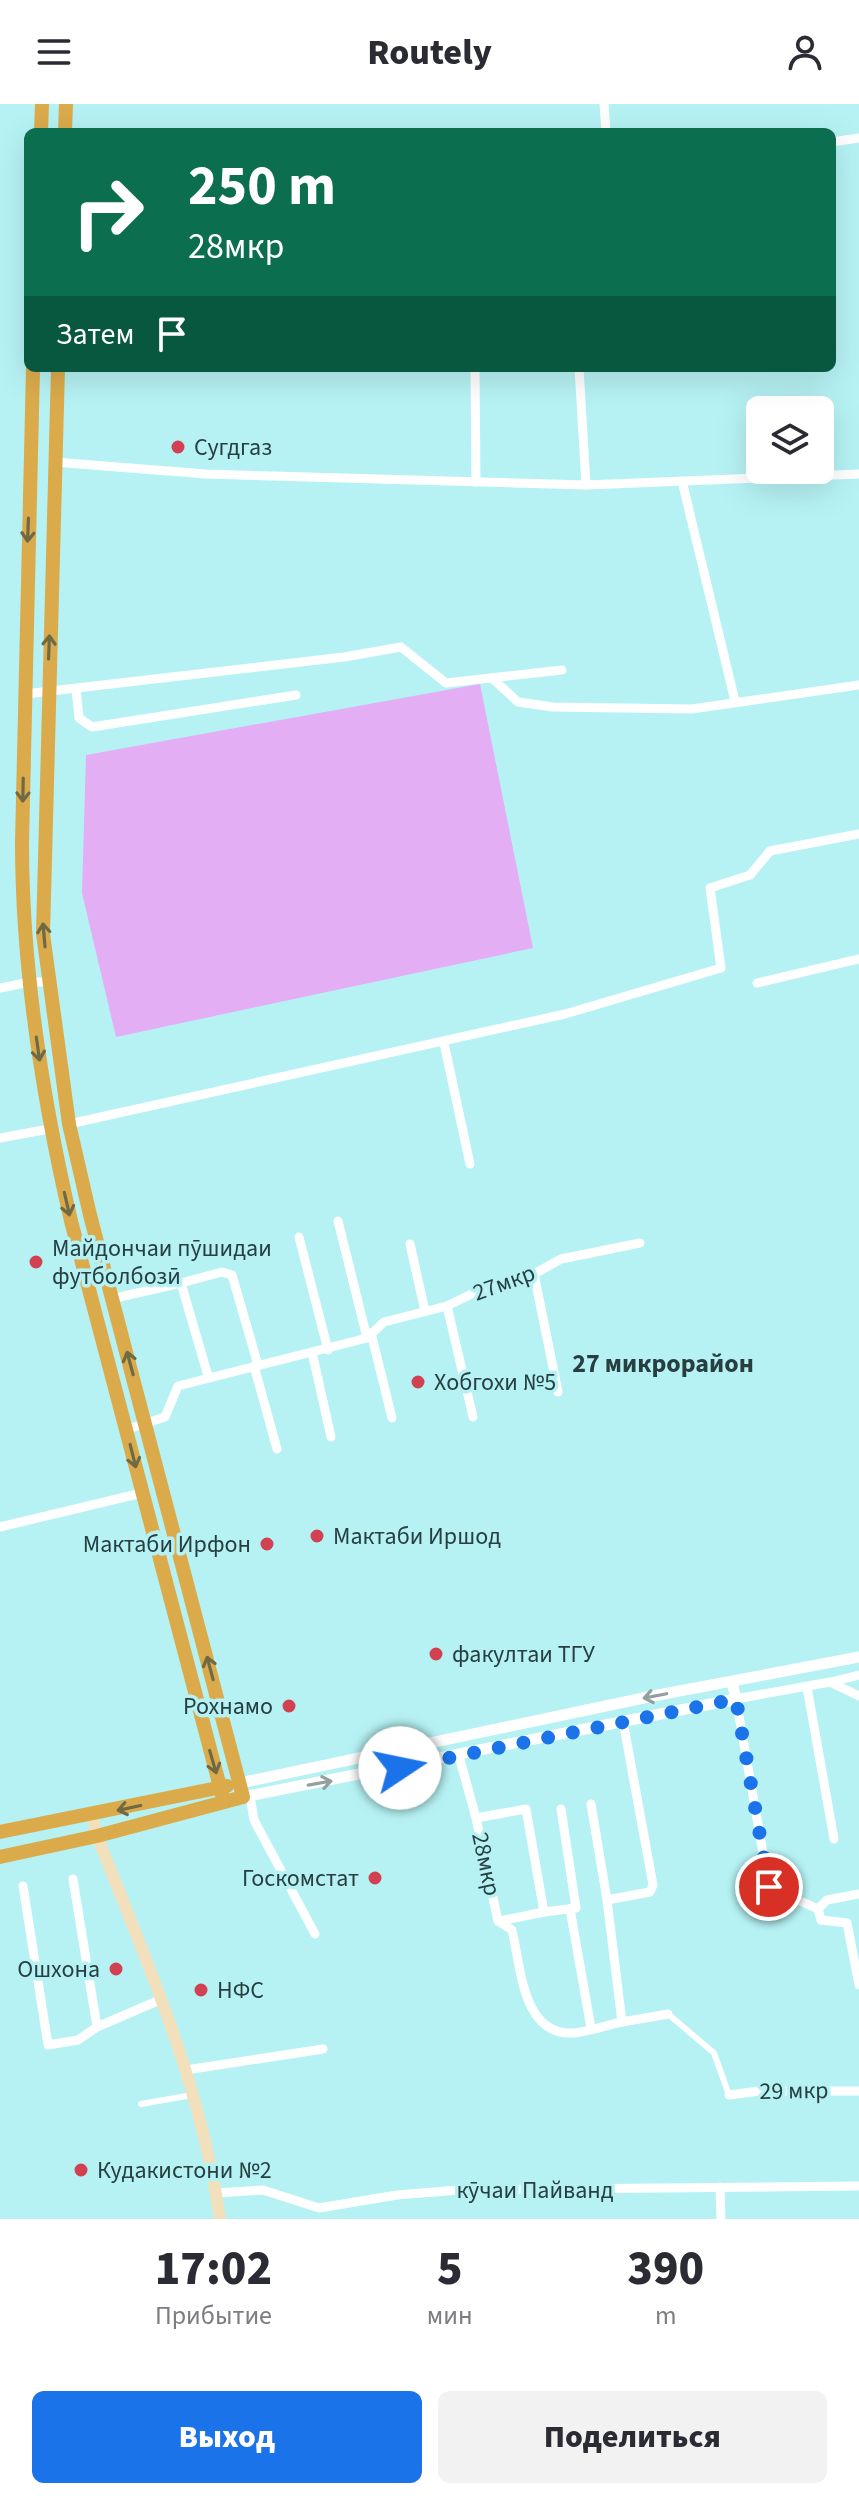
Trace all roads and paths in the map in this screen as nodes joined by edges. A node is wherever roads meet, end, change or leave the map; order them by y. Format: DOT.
graph roads {
  1 [pos="42,104"];
  2 [pos="66,104"];
  3 [pos="604,104"];
  4 [pos="41,128"];
  5 [pos="65,128"];
  6 [pos="606,128"];
  7 [pos="859,138"];
  8 [pos="836,141"];
  9 [pos="33,372"];
  10 [pos="58,372"];
  11 [pos="475,372"];
  12 [pos="579,372"];
  13 [pos="30,460"];
  14 [pos="54,462"];
  15 [pos="859,474"];
  16 [pos="682,481"];
  17 [pos="476,482"];
  18 [pos="55,483"];
  19 [pos="29,484"];
  20 [pos="586,485"];
  21 [pos="562,670"];
  22 [pos="492,678"];
  23 [pos="859,685"];
  24 [pos="76,689"];
  25 [pos="47,692"];
  26 [pos="25,694"];
  27 [pos="296,695"];
  28 [pos="735,701"];
  29 [pos="859,834"];
  30 [pos="859,959"];
  31 [pos="30,982"];
  32 [pos="50,982"];
  33 [pos="757,983"];
  34 [pos="0,988"];
  35 [pos="444,1043"];
  36 [pos="69,1124"];
  37 [pos="49,1129"];
  38 [pos="0,1138"];
  39 [pos="470,1164"];
  40 [pos="338,1221"];
  41 [pos="299,1237"];
  42 [pos="640,1243"];
  43 [pos="410,1244"];
  44 [pos="534,1274"];
  45 [pos="181,1283"];
  46 [pos="111,1299"];
  47 [pos="447,1306"];
  48 [pos="425,1311"];
  49 [pos="369,1336"];
  50 [pos="328,1350"];
  51 [pos="312,1352"];
  52 [pos="256,1365"];
  53 [pos="208,1376"];
  54 [pos="558,1392"];
  55 [pos="473,1417"];
  56 [pos="392,1418"];
  57 [pos="147,1425"];
  58 [pos="125,1430"];
  59 [pos="331,1437"];
  60 [pos="277,1449"];
  61 [pos="142,1493"];
  62 [pos="0,1527"];
  63 [pos="859,1657"];
  64 [pos="859,1675"];
  65 [pos="732,1682"];
  66 [pos="830,1682"];
  67 [pos="807,1687"];
  68 [pos="859,1696"];
  69 [pos="736,1699"];
  70 [pos="623,1721"];
  71 [pos="397,1750"];
  72 [pos="459,1756"];
  73 [pos="343,1761"];
  74 [pos="400,1768"];
  75 [pos="345,1778"];
  76 [pos="244,1792"];
  77 [pos="222,1795"];
  78 [pos="591,1804"];
  79 [pos="561,1809"];
  80 [pos="92,1815"];
  81 [pos="476,1818"];
  82 [pos="0,1832"];
  83 [pos="97,1836"];
  84 [pos="834,1839"];
  85 [pos="0,1857"];
  86 [pos="73,1879"];
  87 [pos="23,1886"];
  88 [pos="859,1894"];
  89 [pos="607,1900"];
  90 [pos="570,1909"];
  91 [pos="818,1909"];
  92 [pos="544,1912"];
  93 [pos="498,1921"];
  94 [pos="315,1934"];
  95 [pos="859,1985"];
  96 [pos="162,1999"];
  97 [pos="668,2014"];
  98 [pos="622,2022"];
  99 [pos="97,2027"];
  100 [pos="591,2028"];
  101 [pos="323,2049"];
  102 [pos="186,2070"];
  103 [pos="859,2091"];
  104 [pos="192,2095"];
  105 [pos="729,2095"];
  106 [pos="141,2104"];
  107 [pos="859,2186"];
  108 [pos="720,2187"];
  109 [pos="216,2193"];
  110 [pos="220,2219"];
  111 [pos="721,2219"];
  1 -- 4 [label="highway"];
  2 -- 5 [label="highway"];
  3 -- 6 [label="street"];
  7 -- 8 [label="street"];
  9 -- 13 [label="highway"];
  10 -- 14 [label="highway"];
  11 -- 17 [label="street"];
  12 -- 20 [label="street"];
  13 -- 14 [label="highway"];
  13 -- 19 [label="highway"];
  14 -- 17 [label="street"];
  14 -- 18 [label="highway"];
  15 -- 16 [label="street"];
  16 -- 20 [label="street"];
  16 -- 28 [label="street"];
  17 -- 20 [label="street"];
  18 -- 19 [label="highway"];
  25 -- 18 [label="highway, one-way"];
  19 -- 26 [label="highway, one-way"];
  21 -- 22 [label="street"];
  22 -- 24 [label="street"];
  22 -- 28 [label="street"];
  23 -- 28 [label="street"];
  24 -- 25 [label="street"];
  24 -- 27 [label="street"];
  25 -- 26 [label="street"];
  32 -- 25 [label="highway, one-way"];
  26 -- 31 [label="highway, one-way"];
  29 -- 35 [label="street"];
  30 -- 33 [label="street"];
  31 -- 32 [label="street"];
  31 -- 34 [label="street"];
  31 -- 37 [label="highway, one-way"];
  32 -- 36 [label="highway"];
  35 -- 36 [label="street"];
  35 -- 39 [label="street"];
  36 -- 46 [label="highway"];
  37 -- 38 [label="street"];
  37 -- 58 [label="highway, one-way"];
  40 -- 49 [label="street"];
  41 -- 50 [label="street"];
  42 -- 44 [label="street, 27мкр"];
  43 -- 48 [label="street"];
  44 -- 47 [label="street, 27мкр"];
  44 -- 54 [label="street"];
  45 -- 46 [label="street"];
  45 -- 52 [label="street"];
  45 -- 53 [label="street"];
  57 -- 46 [label="highway, one-way"];
  47 -- 48 [label="street, 27мкр"];
  47 -- 55 [label="street, 27мкр"];
  48 -- 49 [label="street, 27мкр"];
  49 -- 50 [label="street, 27мкр"];
  49 -- 56 [label="street"];
  50 -- 51 [label="street, 27мкр"];
  51 -- 52 [label="street, 27мкр"];
  51 -- 59 [label="street"];
  52 -- 53 [label="street, 27мкр"];
  52 -- 60 [label="street"];
  53 -- 57 [label="street, 27мкр"];
  57 -- 58 [label="street"];
  76 -- 57 [label="highway, one-way"];
  58 -- 61 [label="highway, one-way"];
  61 -- 62 [label="street"];
  61 -- 77 [label="highway, one-way"];
  63 -- 65 [label="street"];
  64 -- 66 [label="street"];
  65 -- 69 [label="street"];
  65 -- 71 [label="street, one-way"];
  66 -- 67 [label="street"];
  66 -- 68 [label="street"];
  67 -- 69 [label="street"];
  67 -- 84 [label="street"];
  69 -- 70 [label="street"];
  69 -- 91 [label="street"];
  70 -- 72 [label="street"];
  70 -- 89 [label="street"];
  71 -- 73 [label="street"];
  71 -- 74 [label="street"];
  72 -- 74 [label="street"];
  72 -- 81 [label="street"];
  73 -- 75 [label="street"];
  73 -- 76 [label="street"];
  74 -- 75 [label="street"];
  76 -- 75 [label="street, one-way"];
  76 -- 77 [label="highway"];
  76 -- 94 [label="street"];
  77 -- 80 [label="highway, one-way"];
  77 -- 83 [label="highway"];
  78 -- 89 [label="street"];
  79 -- 90 [label="street"];
  80 -- 82 [label="highway"];
  80 -- 83 [label="main road"];
  81 -- 92 [label="street, 28мкр"];
  81 -- 93 [label="street, 28мкр"];
  83 -- 85 [label="highway"];
  83 -- 96 [label="main road"];
  86 -- 99 [label="street"];
  87 -- 99 [label="street"];
  88 -- 91 [label="street"];
  89 -- 98 [label="street"];
  90 -- 92 [label="street"];
  90 -- 100 [label="street"];
  91 -- 95 [label="street"];
  92 -- 93 [label="street"];
  93 -- 100 [label="street, 28мкр"];
  96 -- 99 [label="street"];
  96 -- 102 [label="main road"];
  97 -- 98 [label="street, 28мкр"];
  97 -- 105 [label="street"];
  98 -- 100 [label="street, 28мкр"];
  101 -- 102 [label="street"];
  102 -- 104 [label="main road"];
  103 -- 105 [label="street, 29 мкр"];
  104 -- 106 [label="street"];
  104 -- 109 [label="main road"];
  107 -- 108 [label="street, кӯчаи Пайванд"];
  108 -- 109 [label="street, кӯчаи Пайванд"];
  108 -- 111 [label="street"];
  109 -- 110 [label="main road"];
}
